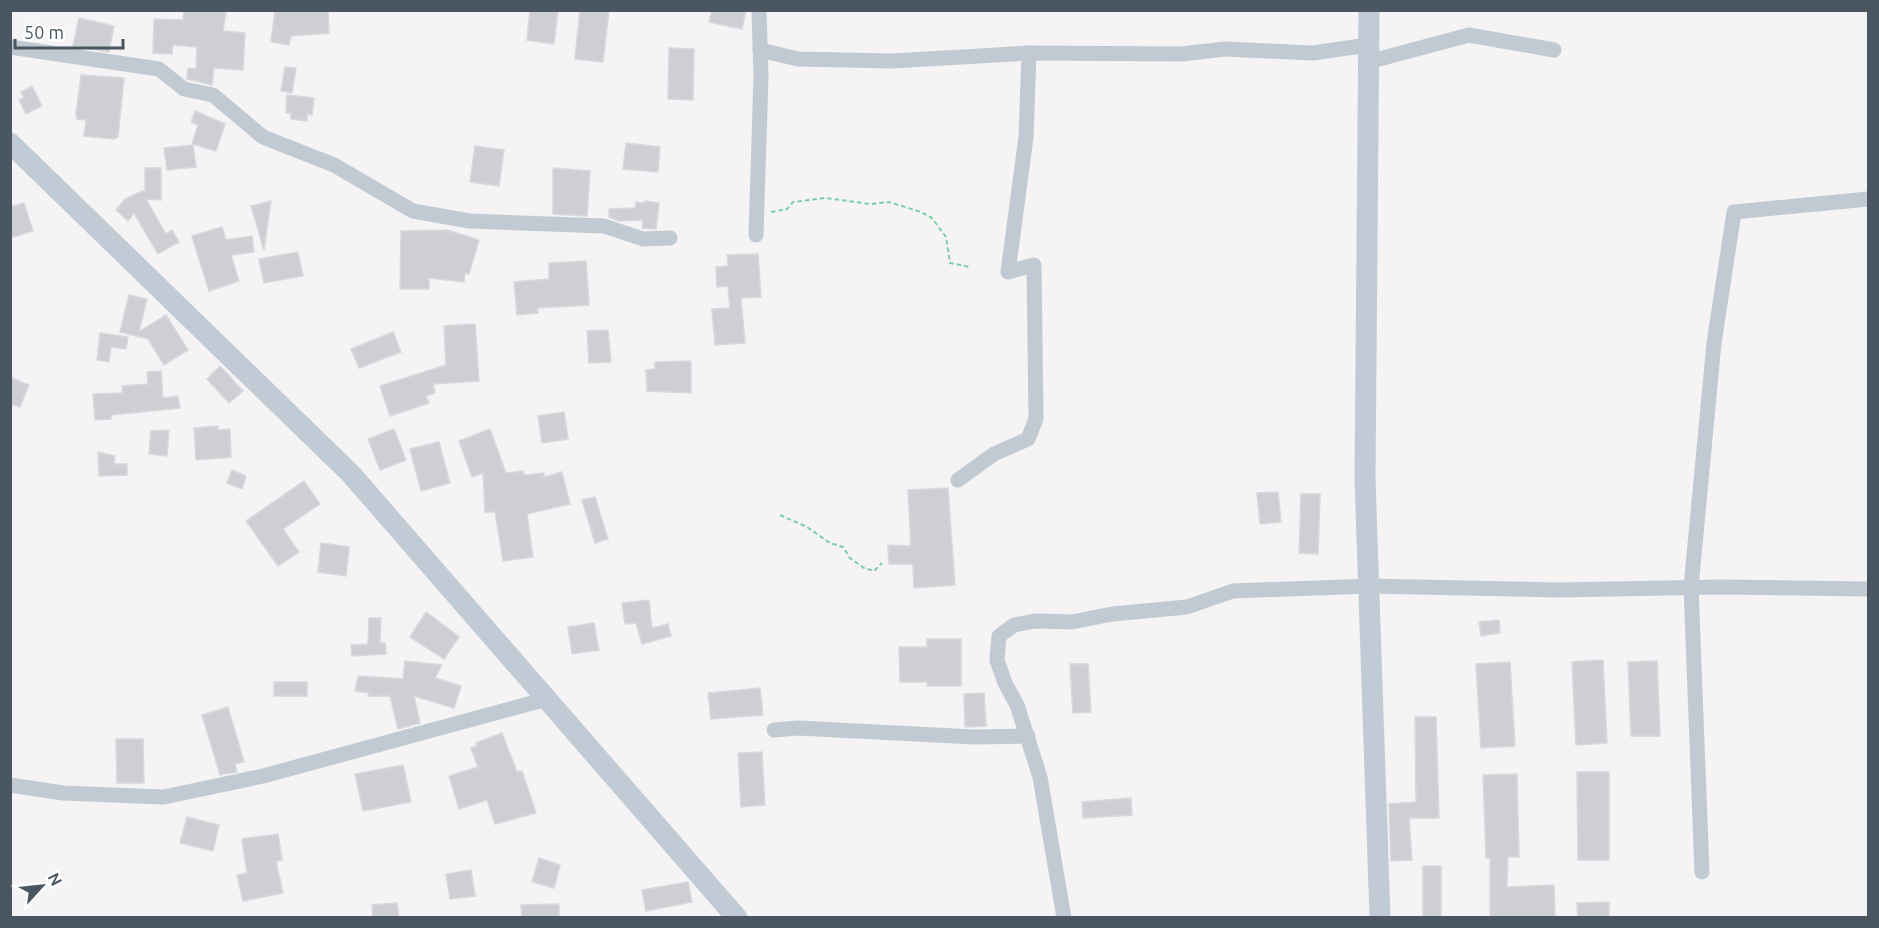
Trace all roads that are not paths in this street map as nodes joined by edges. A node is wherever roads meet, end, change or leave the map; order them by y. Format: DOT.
graph roads {
  1 [pos="759,10"];
  2 [pos="1369,10"];
  3 [pos="10,47"];
  4 [pos="760,50"];
  5 [pos="1554,50"];
  6 [pos="1029,53"];
  7 [pos="1368,54"];
  8 [pos="10,143"];
  9 [pos="1869,199"];
  10 [pos="756,235"];
  11 [pos="670,237"];
  12 [pos="958,480"];
  13 [pos="1369,586"];
  14 [pos="1691,587"];
  15 [pos="1869,589"];
  16 [pos="547,699"];
  17 [pos="774,730"];
  18 [pos="1028,736"];
  19 [pos="10,785"];
  20 [pos="1702,872"];
  21 [pos="737,918"];
  22 [pos="1064,918"];
  23 [pos="1380,918"];
  1 -- 4 [label="street"];
  2 -- 7 [label="main road"];
  3 -- 11 [label="street"];
  4 -- 6 [label="street"];
  4 -- 10 [label="street"];
  5 -- 7 [label="street"];
  6 -- 7 [label="street"];
  6 -- 12 [label="street"];
  7 -- 13 [label="main road"];
  8 -- 16 [label="main road"];
  9 -- 14 [label="street"];
  13 -- 14 [label="street"];
  13 -- 18 [label="street"];
  13 -- 23 [label="main road"];
  14 -- 15 [label="street"];
  14 -- 20 [label="street"];
  16 -- 19 [label="street"];
  16 -- 21 [label="main road"];
  17 -- 18 [label="street"];
  18 -- 22 [label="street"];
}
